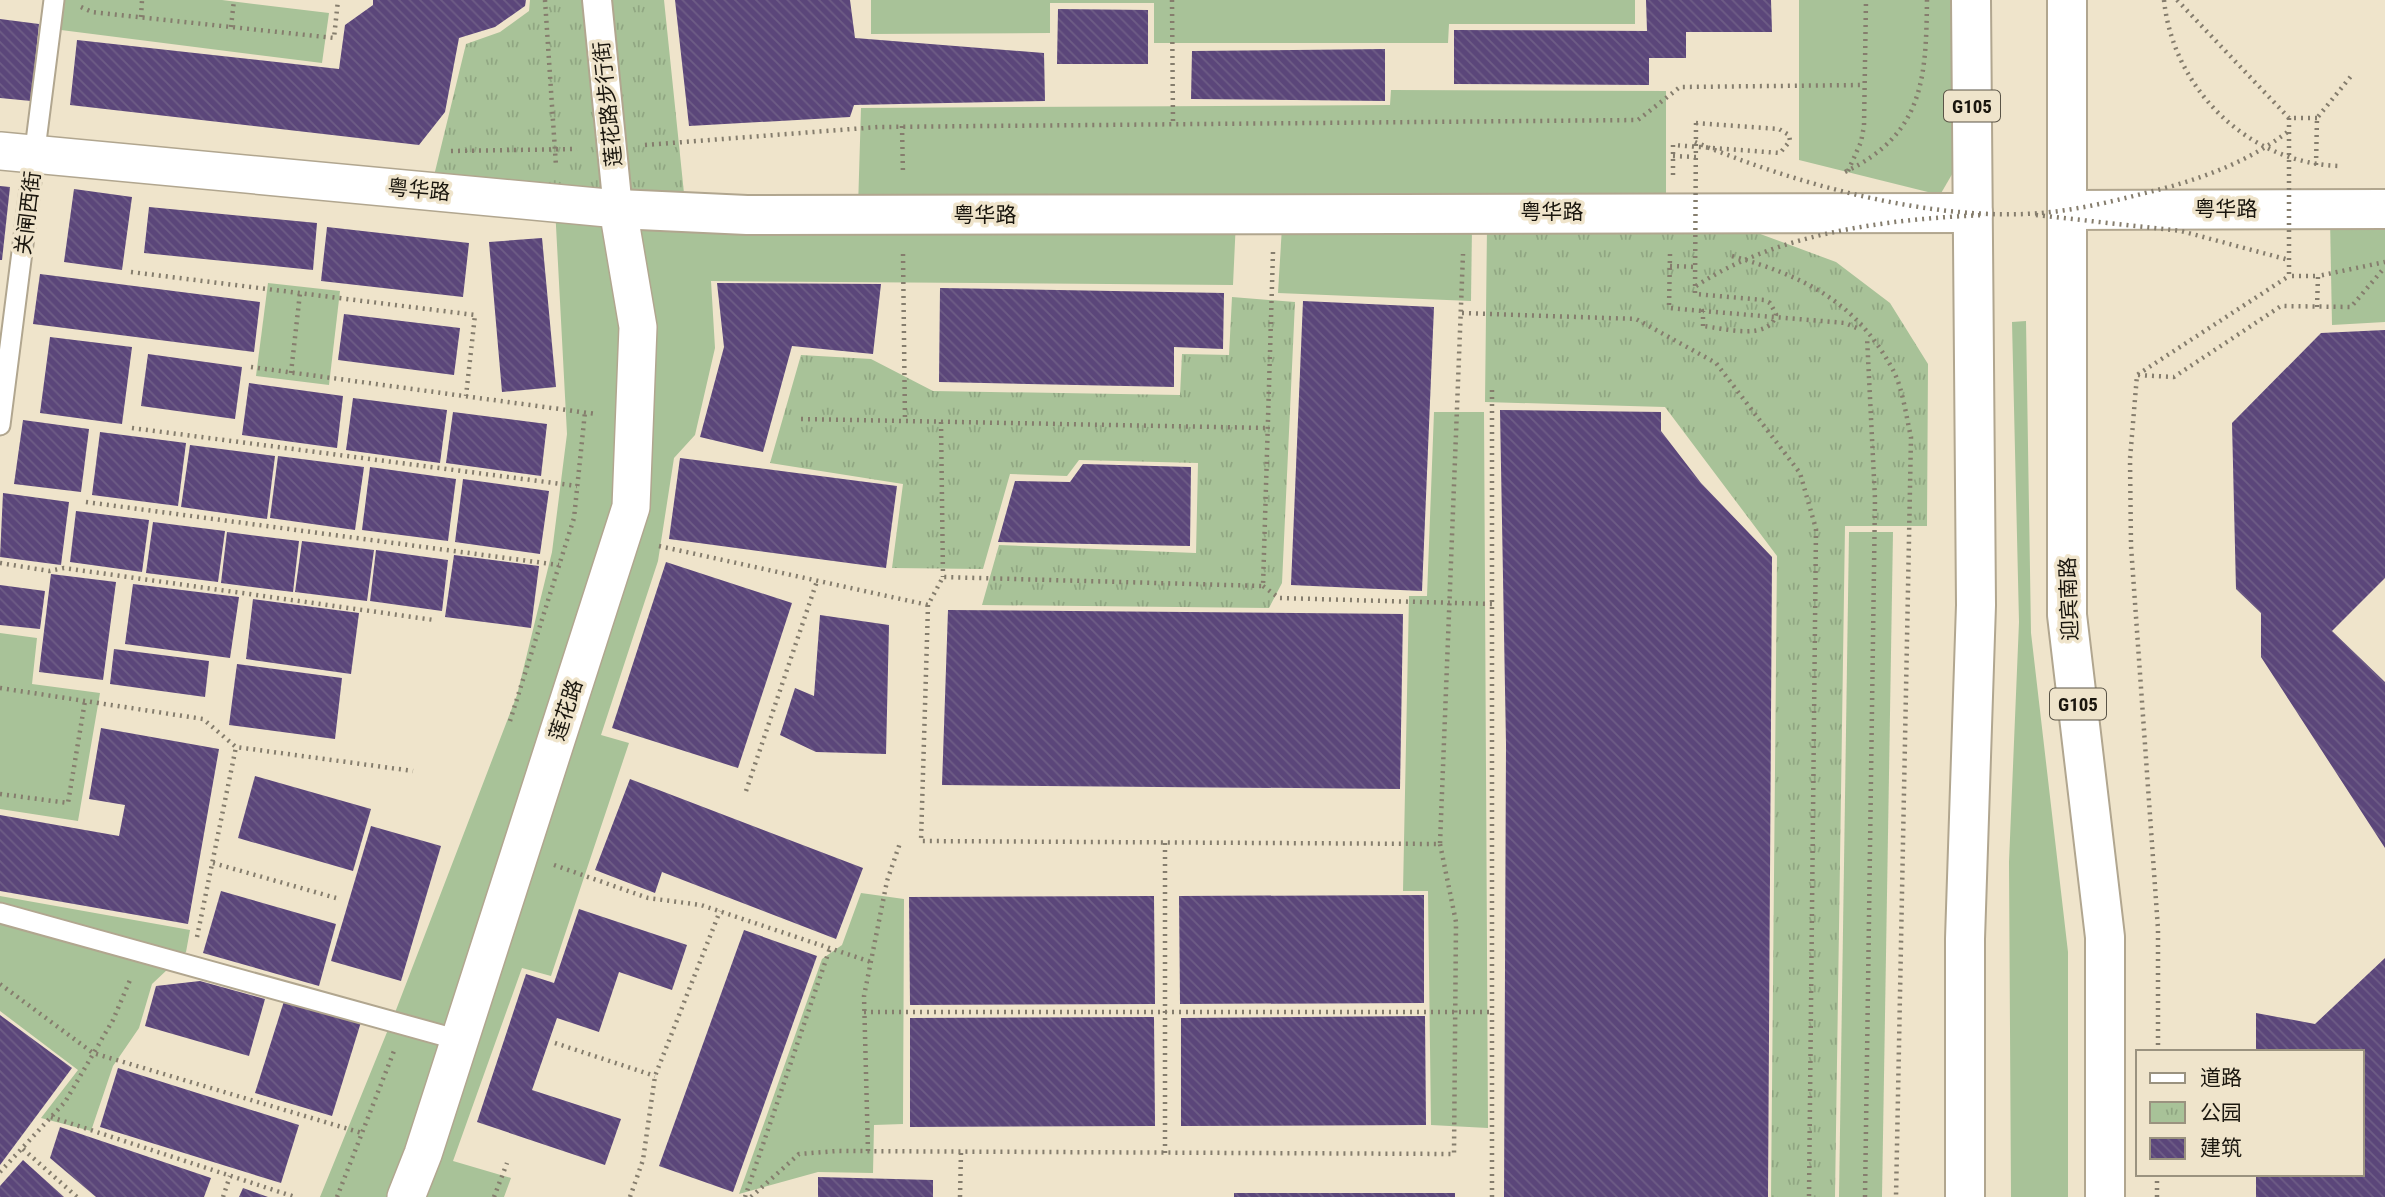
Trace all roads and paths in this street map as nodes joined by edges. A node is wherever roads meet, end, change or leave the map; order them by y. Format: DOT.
graph roads {
  1 [pos="54,0"];
  2 [pos="142,0"];
  3 [pos="234,0"];
  4 [pos="338,0"];
  5 [pos="545,0"];
  6 [pos="597,0"];
  7 [pos="1172,0"];
  8 [pos="1866,0"];
  9 [pos="1927,0"];
  10 [pos="1971,0"];
  11 [pos="2067,0"];
  12 [pos="2164,0"];
  13 [pos="2177,0"];
  14 [pos="75,4"];
  15 [pos="141,17"];
  16 [pos="231,27"];
  17 [pos="2352,75"];
  18 [pos="1864,85"];
  19 [pos="2289,118"];
  20 [pos="2318,118"];
  21 [pos="1173,122"];
  22 [pos="902,126"];
  23 [pos="2290,130"];
  24 [pos="1695,142"];
  25 [pos="613,148"];
  26 [pos="555,149"];
  27 [pos="451,151"];
  28 [pos="18,154"];
  29 [pos="1673,156"];
  30 [pos="1696,157"];
  31 [pos="2316,165"];
  32 [pos="2342,166"];
  33 [pos="1847,172"];
  34 [pos="1838,174"];
  35 [pos="902,175"];
  36 [pos="916,175"];
  37 [pos="889,176"];
  38 [pos="1699,177"];
  39 [pos="1763,177"];
  40 [pos="1815,177"];
  41 [pos="559,202"];
  42 [pos="1668,203"];
  43 [pos="618,208"];
  44 [pos="2385,209"];
  45 [pos="2067,210"];
  46 [pos="1464,212"];
  47 [pos="1274,213"];
  48 [pos="1973,213"];
  49 [pos="2014,214"];
  50 [pos="903,233"];
  51 [pos="1703,250"];
  52 [pos="890,251"];
  53 [pos="917,251"];
  54 [pos="1722,254"];
  55 [pos="2290,260"];
  56 [pos="2385,264"];
  57 [pos="1670,266"];
  58 [pos="1696,267"];
  59 [pos="131,272"];
  60 [pos="2289,276"];
  61 [pos="2318,276"];
  62 [pos="1696,286"];
  63 [pos="300,293"];
  64 [pos="2317,307"];
  65 [pos="1703,311"];
  66 [pos="1462,313"];
  67 [pos="1867,334"];
  68 [pos="251,367"];
  69 [pos="291,373"];
  70 [pos="2137,375"];
  71 [pos="1492,389"];
  72 [pos="466,396"];
  73 [pos="585,412"];
  74 [pos="635,418"];
  75 [pos="801,419"];
  76 [pos="905,421"];
  77 [pos="941,422"];
  78 [pos="0,425"];
  79 [pos="132,428"];
  80 [pos="1268,428"];
  81 [pos="577,486"];
  82 [pos="86,502"];
  83 [pos="621,538"];
  84 [pos="0,563"];
  85 [pos="559,565"];
  86 [pos="943,577"];
  87 [pos="817,581"];
  88 [pos="1263,586"];
  89 [pos="1450,603"];
  90 [pos="1492,604"];
  91 [pos="928,605"];
  92 [pos="434,620"];
  93 [pos="0,688"];
  94 [pos="85,701"];
  95 [pos="510,721"];
  96 [pos="236,747"];
  97 [pos="413,771"];
  98 [pos="746,791"];
  99 [pos="0,794"];
  100 [pos="900,843"];
  101 [pos="1165,843"];
  102 [pos="1440,844"];
  103 [pos="520,853"];
  104 [pos="212,863"];
  105 [pos="336,898"];
  106 [pos="720,911"];
  107 [pos="0,913"];
  108 [pos="830,948"];
  109 [pos="142,952"];
  110 [pos="871,962"];
  111 [pos="191,966"];
  112 [pos="0,984"];
  113 [pos="864,1012"];
  114 [pos="1165,1012"];
  115 [pos="1455,1012"];
  116 [pos="1492,1012"];
  117 [pos="404,1025"];
  118 [pos="459,1040"];
  119 [pos="555,1043"];
  120 [pos="2158,1050"];
  121 [pos="93,1053"];
  122 [pos="655,1076"];
  123 [pos="51,1117"];
  124 [pos="362,1133"];
  125 [pos="22,1149"];
  126 [pos="868,1151"];
  127 [pos="961,1152"];
  128 [pos="1165,1153"];
  129 [pos="507,1163"];
  130 [pos="0,1172"];
  131 [pos="230,1176"];
  132 [pos="2157,1176"];
  133 [pos="77,1197"];
  134 [pos="223,1197"];
  135 [pos="295,1197"];
  136 [pos="337,1197"];
  137 [pos="406,1197"];
  138 [pos="494,1197"];
  139 [pos="630,1197"];
  140 [pos="745,1197"];
  141 [pos="751,1197"];
  142 [pos="960,1197"];
  143 [pos="1492,1197"];
  144 [pos="1809,1197"];
  145 [pos="1866,1197"];
  146 [pos="1896,1197"];
  147 [pos="1965,1197"];
  148 [pos="2105,1197"];
  149 [pos="2157,1197"];
  1 -- 28 [label="lane, 关闸西街"];
  2 -- 15 [label="path"];
  3 -- 16 [label="path"];
  4 -- 16 [label="path"];
  5 -- 26 [label="path"];
  6 -- 25 [label="street, 莲花路步行街"];
  7 -- 21 [label="path"];
  8 -- 18 [label="path"];
  9 -- 33 [label="path"];
  10 -- 48 [label="main road, G105"];
  11 -- 45 [label="main road, 迎宾南路 / G105"];
  12 -- 31 [label="path"];
  13 -- 19 [label="path"];
  14 -- 15 [label="path"];
  15 -- 16 [label="path"];
  17 -- 20 [label="path"];
  18 -- 21 [label="path"];
  18 -- 33 [label="path"];
  19 -- 20 [label="path, bridge"];
  19 -- 23 [label="path, bridge"];
  20 -- 31 [label="path"];
  21 -- 22 [label="path"];
  22 -- 25 [label="path"];
  22 -- 35 [label="path"];
  23 -- 49 [label="path, bridge"];
  23 -- 55 [label="path, bridge"];
  24 -- 29 [label="path, bridge"];
  24 -- 30 [label="path, bridge"];
  24 -- 49 [label="path, bridge"];
  25 -- 26 [label="path"];
  25 -- 43 [label="street, 莲花路步行街"];
  26 -- 27 [label="path"];
  26 -- 41 [label="path"];
  28 -- 41 [label="street, 粤华路"];
  28 -- 78 [label="lane, 关闸西街"];
  29 -- 30 [label="path"];
  29 -- 42 [label="path"];
  30 -- 58 [label="path, bridge"];
  31 -- 32 [label="path"];
  33 -- 34 [label="path"];
  35 -- 36 [label="path"];
  35 -- 37 [label="path"];
  35 -- 50 [label="path"];
  38 -- 42 [label="path"];
  39 -- 40 [label="path"];
  41 -- 43 [label="street, 粤华路"];
  42 -- 46 [label="main road, 粤华路"];
  42 -- 48 [label="main road, 粤华路"];
  42 -- 51 [label="path"];
  42 -- 57 [label="path"];
  43 -- 50 [label="main road, 粤华路"];
  43 -- 74 [label="street, 莲花路"];
  44 -- 45 [label="main road, 粤华路"];
  45 -- 148 [label="main road, 迎宾南路 / G105"];
  46 -- 47 [label="main road, 粤华路"];
  46 -- 66 [label="path"];
  47 -- 50 [label="main road, 粤华路"];
  47 -- 80 [label="path"];
  48 -- 147 [label="main road, G105"];
  49 -- 55 [label="path, bridge"];
  49 -- 62 [label="path, bridge"];
  50 -- 52 [label="path"];
  50 -- 53 [label="path"];
  50 -- 76 [label="path"];
  54 -- 67 [label="path"];
  55 -- 60 [label="path, bridge"];
  56 -- 61 [label="path"];
  56 -- 64 [label="path"];
  57 -- 58 [label="path"];
  57 -- 65 [label="path"];
  58 -- 62 [label="path, bridge"];
  59 -- 63 [label="path"];
  60 -- 61 [label="path, bridge"];
  60 -- 70 [label="path"];
  61 -- 64 [label="path"];
  62 -- 65 [label="path, bridge"];
  63 -- 69 [label="path"];
  63 -- 72 [label="path"];
  64 -- 70 [label="path"];
  65 -- 67 [label="path"];
  66 -- 89 [label="path"];
  66 -- 144 [label="path"];
  67 -- 145 [label="path"];
  67 -- 146 [label="path"];
  68 -- 69 [label="path"];
  69 -- 72 [label="path"];
  70 -- 120 [label="path"];
  71 -- 90 [label="path"];
  72 -- 73 [label="path"];
  73 -- 74 [label="path"];
  73 -- 81 [label="path"];
  74 -- 83 [label="street, 莲花路"];
  75 -- 76 [label="path"];
  76 -- 77 [label="path"];
  77 -- 80 [label="path"];
  77 -- 86 [label="path"];
  79 -- 81 [label="path"];
  80 -- 88 [label="path"];
  81 -- 85 [label="path"];
  82 -- 85 [label="path"];
  83 -- 87 [label="path"];
  83 -- 103 [label="street, 莲花路"];
  84 -- 92 [label="path"];
  85 -- 95 [label="path"];
  86 -- 88 [label="path"];
  86 -- 91 [label="path"];
  87 -- 91 [label="path"];
  87 -- 98 [label="path"];
  88 -- 89 [label="path"];
  89 -- 90 [label="path"];
  89 -- 102 [label="path"];
  90 -- 116 [label="path"];
  91 -- 101 [label="path"];
  93 -- 94 [label="path"];
  94 -- 96 [label="path"];
  94 -- 99 [label="path"];
  96 -- 97 [label="path"];
  96 -- 104 [label="path"];
  100 -- 110 [label="path"];
  101 -- 102 [label="path"];
  101 -- 114 [label="path"];
  102 -- 115 [label="path"];
  103 -- 106 [label="path"];
  103 -- 118 [label="street, 莲花路"];
  104 -- 105 [label="path"];
  104 -- 111 [label="path"];
  106 -- 108 [label="path"];
  106 -- 122 [label="path"];
  107 -- 109 [label="lane"];
  108 -- 110 [label="path"];
  108 -- 140 [label="path"];
  109 -- 111 [label="lane"];
  109 -- 121 [label="path"];
  110 -- 113 [label="path"];
  111 -- 117 [label="lane"];
  112 -- 121 [label="path"];
  113 -- 114 [label="path"];
  113 -- 126 [label="path"];
  114 -- 115 [label="path"];
  114 -- 128 [label="path"];
  115 -- 116 [label="path"];
  115 -- 128 [label="path"];
  116 -- 143 [label="path"];
  117 -- 118 [label="lane"];
  117 -- 124 [label="path"];
  118 -- 137 [label="street, 莲花路"];
  119 -- 122 [label="path"];
  121 -- 123 [label="path"];
  121 -- 124 [label="path"];
  122 -- 139 [label="path"];
  123 -- 125 [label="path"];
  123 -- 131 [label="path"];
  124 -- 136 [label="path"];
  125 -- 130 [label="path"];
  125 -- 133 [label="path"];
  126 -- 127 [label="path"];
  126 -- 141 [label="path"];
  127 -- 128 [label="path"];
  127 -- 142 [label="path"];
  129 -- 138 [label="path"];
  131 -- 134 [label="path"];
  131 -- 135 [label="path"];
  132 -- 149 [label="path"];
}
